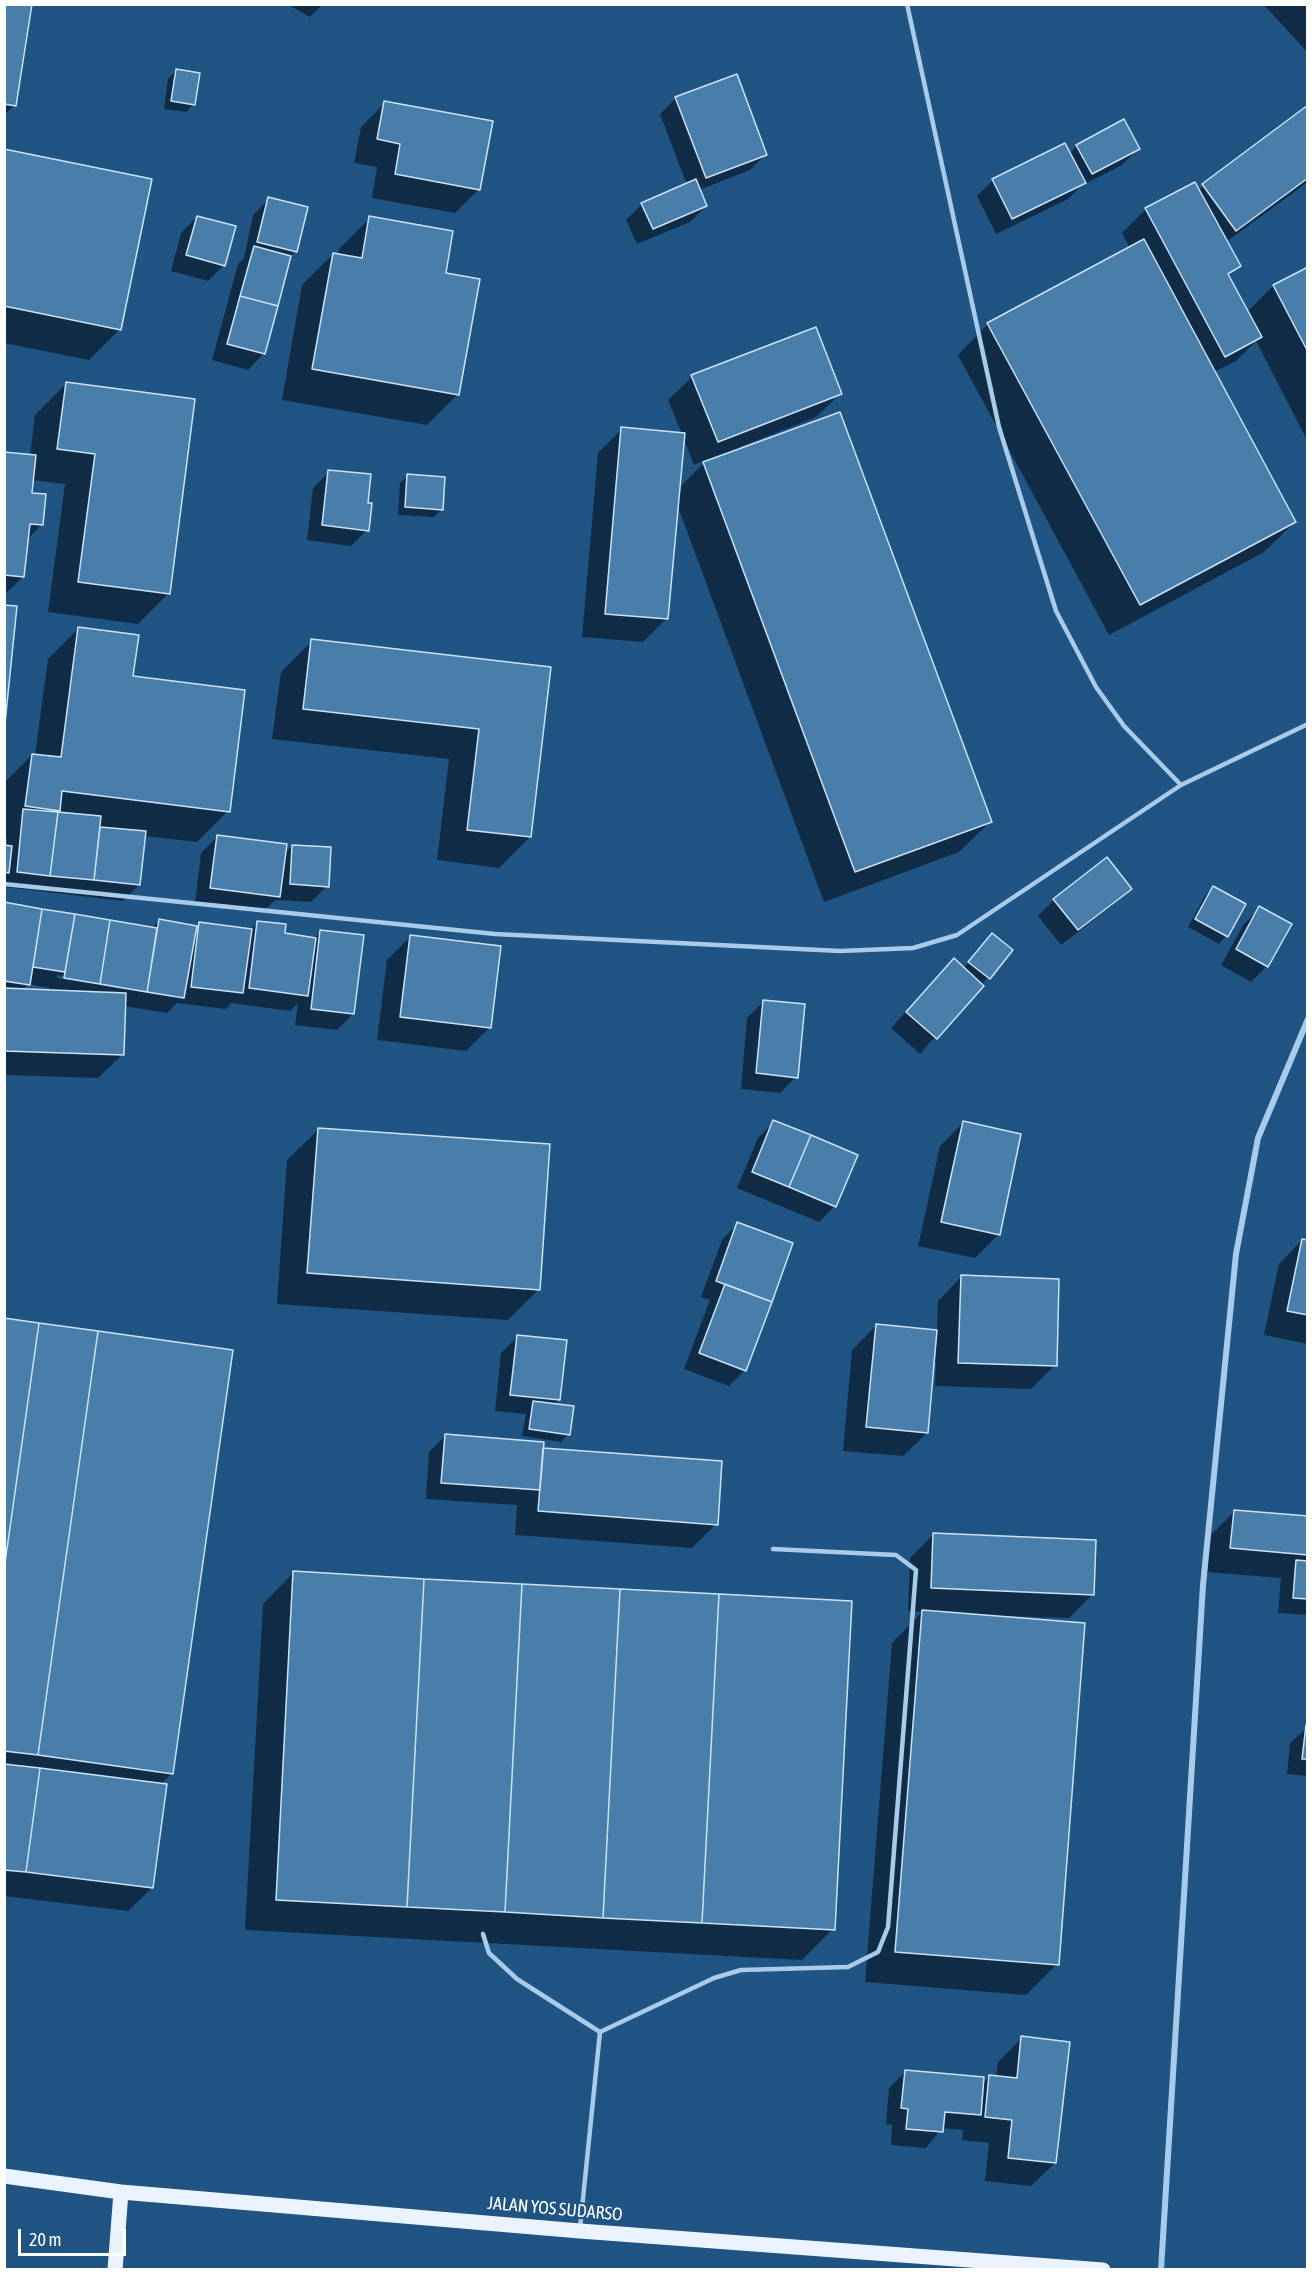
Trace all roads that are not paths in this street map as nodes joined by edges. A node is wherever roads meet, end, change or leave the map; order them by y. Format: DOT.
graph roads {
  1 [pos="907,4"];
  2 [pos="1308,724"];
  3 [pos="1181,785"];
  4 [pos="4,884"];
  5 [pos="1308,1019"];
  6 [pos="773,1549"];
  7 [pos="483,1934"];
  8 [pos="600,2032"];
  9 [pos="4,2176"];
  10 [pos="122,2192"];
  11 [pos="580,2231"];
  12 [pos="115,2270"];
  13 [pos="1103,2270"];
  14 [pos="1161,2270"];
  1 -- 3 [label="lane"];
  2 -- 3 [label="lane"];
  3 -- 4 [label="lane"];
  5 -- 14 [label="street"];
  6 -- 8 [label="lane"];
  7 -- 8 [label="lane"];
  8 -- 11 [label="lane"];
  9 -- 10 [label="main road, JALAN YOS SUDARSO"];
  10 -- 11 [label="main road, JALAN YOS SUDARSO"];
  10 -- 12 [label="main road"];
  11 -- 13 [label="main road, JALAN YOS SUDARSO"];
}
